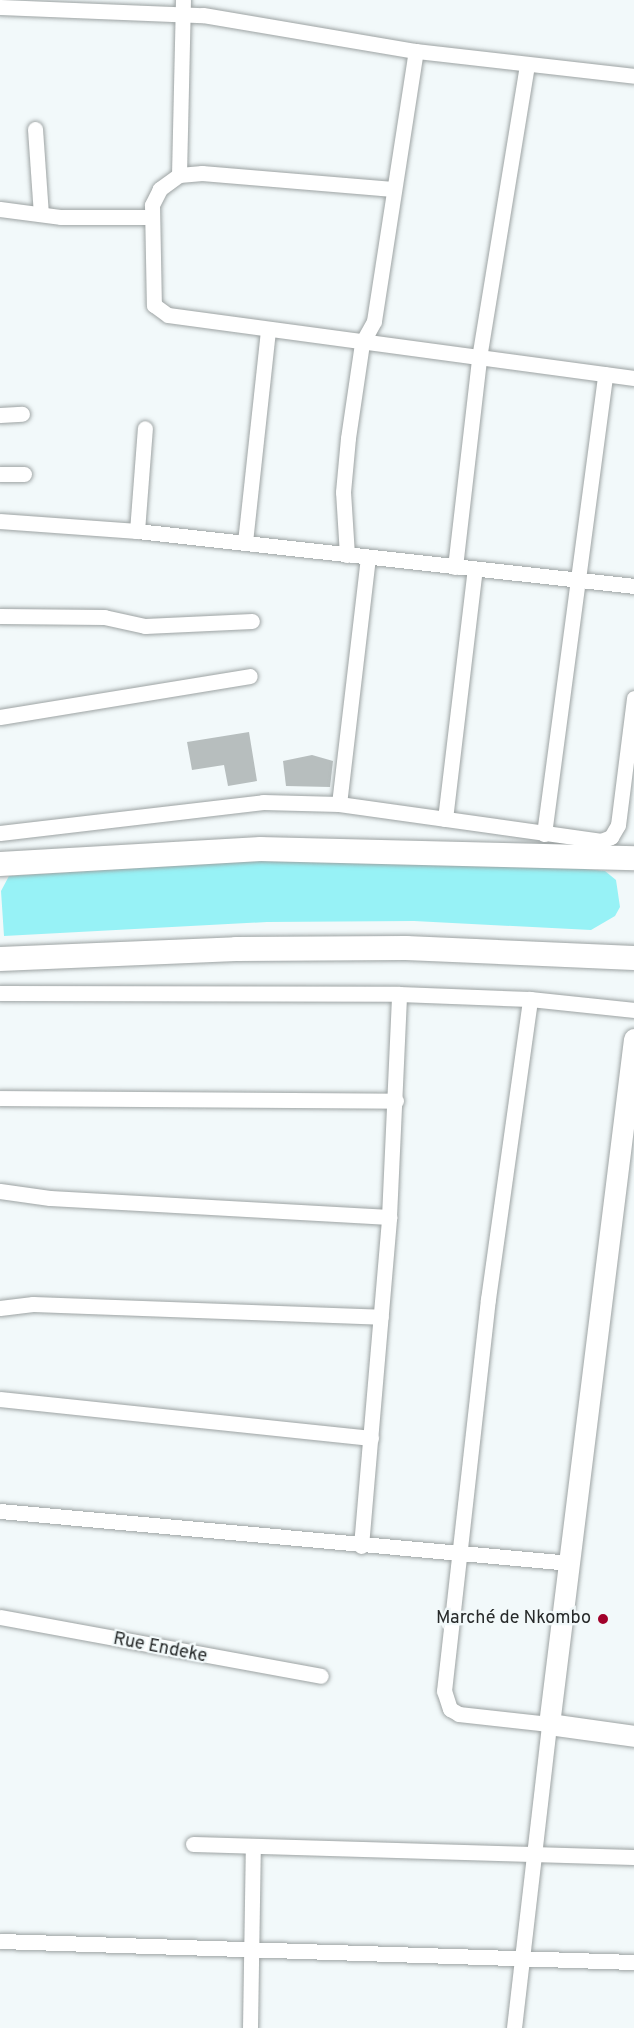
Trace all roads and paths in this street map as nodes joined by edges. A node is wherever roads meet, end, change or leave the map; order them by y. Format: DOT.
graph roads {
  1 [pos="0,7"];
  2 [pos="183,7"];
  3 [pos="416,51"];
  4 [pos="527,65"];
  5 [pos="634,76"];
  6 [pos="35,129"];
  7 [pos="179,176"];
  8 [pos="393,189"];
  9 [pos="0,208"];
  10 [pos="41,214"];
  11 [pos="151,217"];
  12 [pos="268,330"];
  13 [pos="362,343"];
  14 [pos="479,358"];
  15 [pos="604,374"];
  16 [pos="634,378"];
  17 [pos="22,414"];
  18 [pos="0,415"];
  19 [pos="145,428"];
  20 [pos="0,474"];
  21 [pos="24,474"];
  22 [pos="0,521"];
  23 [pos="137,531"];
  24 [pos="245,542"];
  25 [pos="347,555"];
  26 [pos="368,558"];
  27 [pos="455,567"];
  28 [pos="475,569"];
  29 [pos="581,579"];
  30 [pos="634,586"];
  31 [pos="0,616"];
  32 [pos="252,621"];
  33 [pos="250,676"];
  34 [pos="634,698"];
  35 [pos="0,717"];
  36 [pos="339,804"];
  37 [pos="445,819"];
  38 [pos="0,833"];
  39 [pos="544,834"];
  40 [pos="634,858"];
  41 [pos="0,864"];
  42 [pos="634,958"];
  43 [pos="0,959"];
  44 [pos="0,993"];
  45 [pos="399,994"];
  46 [pos="530,999"];
  47 [pos="634,1010"];
  48 [pos="634,1039"];
  49 [pos="0,1098"];
  50 [pos="396,1101"];
  51 [pos="0,1191"];
  52 [pos="389,1217"];
  53 [pos="0,1308"];
  54 [pos="381,1317"];
  55 [pos="0,1399"];
  56 [pos="371,1438"];
  57 [pos="0,1511"];
  58 [pos="361,1546"];
  59 [pos="459,1555"];
  60 [pos="570,1563"];
  61 [pos="0,1617"];
  62 [pos="321,1676"];
  63 [pos="549,1724"];
  64 [pos="634,1736"];
  65 [pos="193,1844"];
  66 [pos="253,1846"];
  67 [pos="532,1853"];
  68 [pos="634,1857"];
  69 [pos="0,1941"];
  70 [pos="251,1950"];
  71 [pos="521,1960"];
  72 [pos="634,1962"];
  73 [pos="250,2028"];
  74 [pos="514,2028"];
  1 -- 2 [label="street"];
  2 -- 3 [label="street"];
  2 -- 7 [label="street"];
  3 -- 4 [label="street"];
  3 -- 8 [label="street"];
  4 -- 5 [label="street"];
  4 -- 14 [label="street"];
  6 -- 10 [label="street"];
  7 -- 8 [label="street"];
  7 -- 11 [label="street"];
  8 -- 13 [label="street"];
  9 -- 10 [label="street"];
  10 -- 11 [label="street"];
  11 -- 12 [label="street"];
  12 -- 13 [label="street"];
  12 -- 24 [label="street"];
  13 -- 14 [label="street"];
  13 -- 25 [label="street"];
  14 -- 15 [label="street"];
  14 -- 27 [label="street"];
  15 -- 16 [label="street"];
  15 -- 29 [label="street"];
  17 -- 18 [label="street"];
  19 -- 23 [label="street"];
  20 -- 21 [label="street"];
  22 -- 23 [label="street"];
  23 -- 24 [label="street"];
  24 -- 25 [label="street"];
  25 -- 26 [label="street"];
  26 -- 27 [label="street"];
  26 -- 36 [label="street"];
  27 -- 28 [label="street"];
  28 -- 29 [label="street"];
  28 -- 37 [label="street"];
  29 -- 30 [label="street"];
  29 -- 39 [label="street"];
  31 -- 32 [label="street"];
  33 -- 35 [label="street"];
  34 -- 39 [label="street"];
  36 -- 37 [label="street"];
  36 -- 38 [label="street"];
  37 -- 39 [label="street"];
  40 -- 41 [label="main road"];
  42 -- 43 [label="main road"];
  44 -- 45 [label="street"];
  45 -- 46 [label="street"];
  45 -- 50 [label="street"];
  46 -- 47 [label="street"];
  46 -- 59 [label="street"];
  48 -- 60 [label="street"];
  49 -- 50 [label="street"];
  50 -- 52 [label="street"];
  51 -- 52 [label="street"];
  52 -- 54 [label="street"];
  53 -- 54 [label="street"];
  54 -- 56 [label="street"];
  55 -- 56 [label="street"];
  56 -- 58 [label="street"];
  57 -- 58 [label="street"];
  58 -- 59 [label="street"];
  59 -- 60 [label="street"];
  59 -- 63 [label="street"];
  60 -- 63 [label="street"];
  61 -- 62 [label="street, Rue Endeke"];
  63 -- 64 [label="street"];
  63 -- 67 [label="street"];
  65 -- 66 [label="street"];
  66 -- 67 [label="street"];
  66 -- 70 [label="street"];
  67 -- 68 [label="street"];
  67 -- 71 [label="street"];
  69 -- 70 [label="street"];
  70 -- 71 [label="street"];
  70 -- 73 [label="street"];
  71 -- 72 [label="street"];
  71 -- 74 [label="street"];
}
